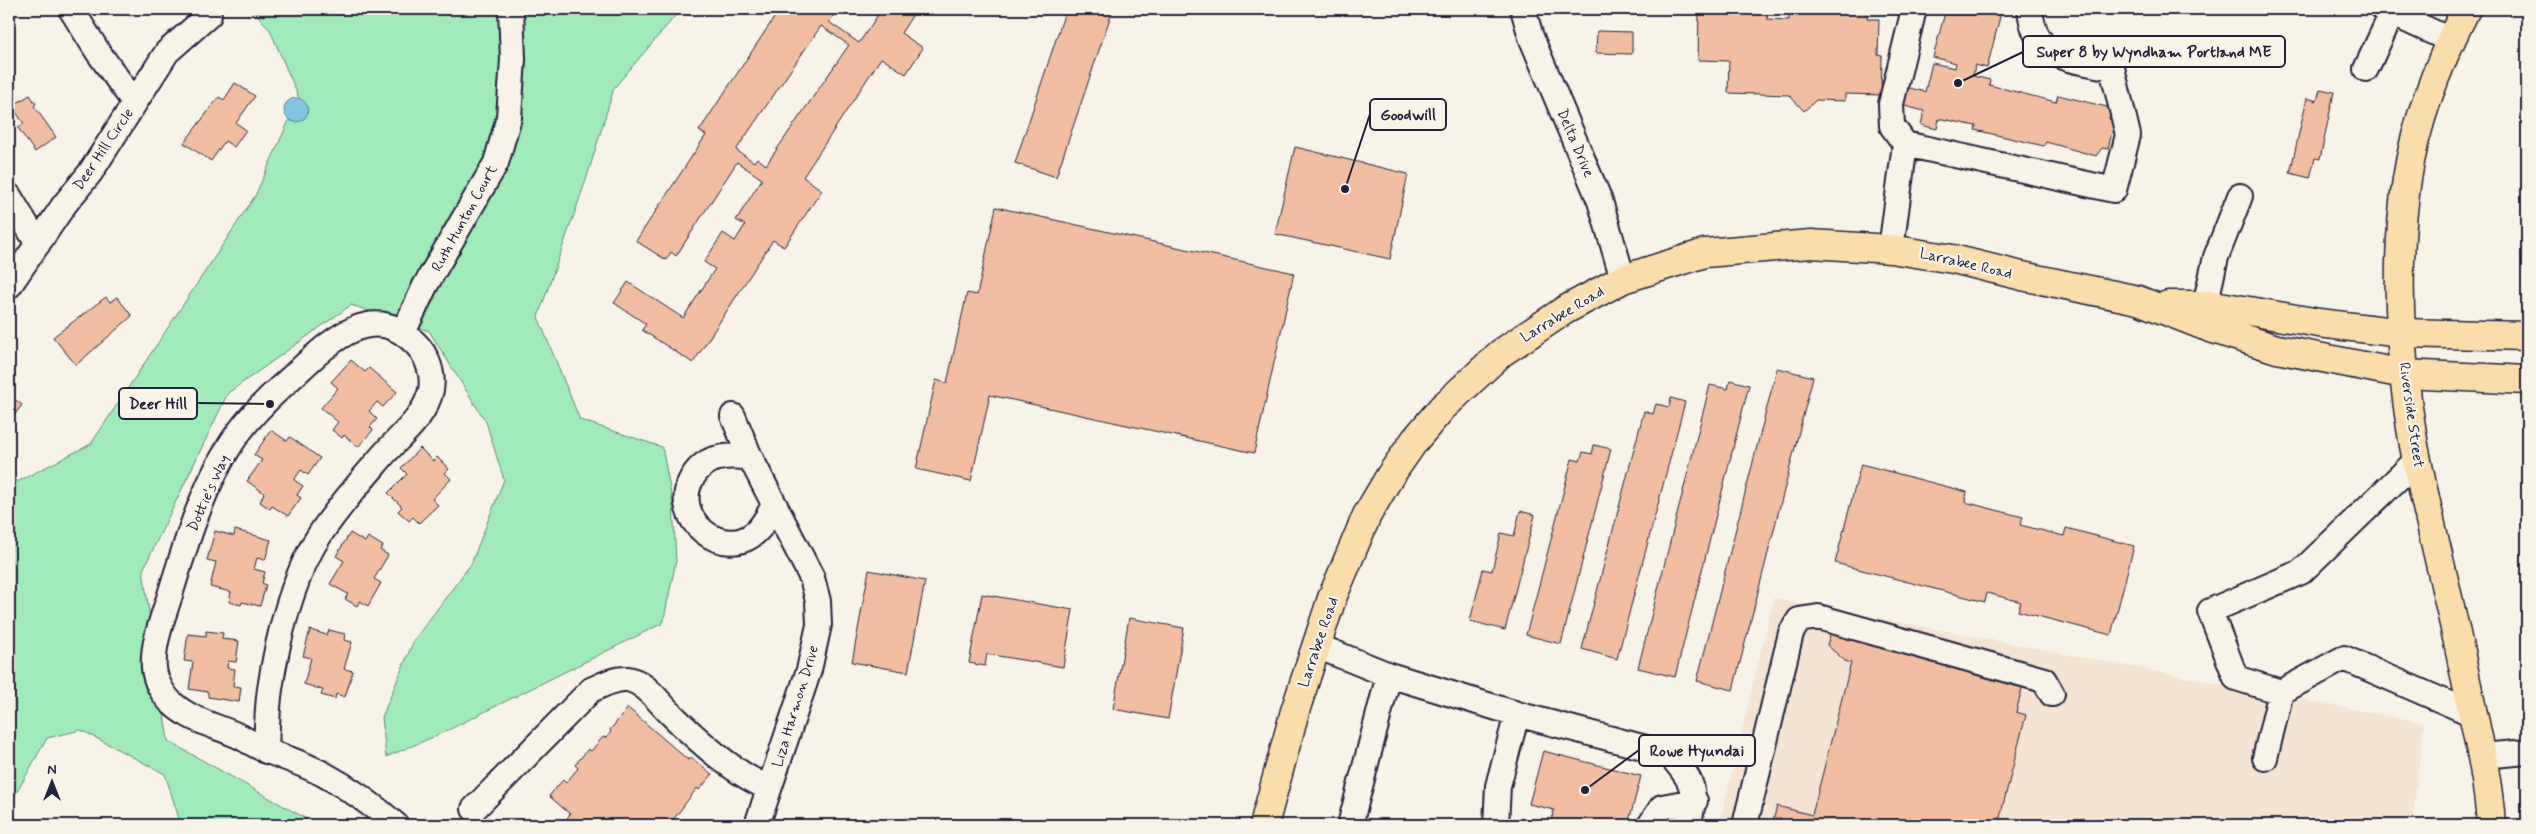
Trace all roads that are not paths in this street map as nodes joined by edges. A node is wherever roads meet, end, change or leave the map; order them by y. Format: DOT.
graph roads {
  1 [pos="71,9"];
  2 [pos="511,9"];
  3 [pos="1523,9"];
  4 [pos="1914,9"];
  5 [pos="2030,9"];
  6 [pos="2466,9"];
  7 [pos="2387,11"];
  8 [pos="209,15"];
  9 [pos="2450,40"];
  10 [pos="2366,70"];
  11 [pos="134,102"];
  12 [pos="1905,144"];
  13 [pos="9,196"];
  14 [pos="2240,196"];
  15 [pos="38,244"];
  16 [pos="1891,248"];
  17 [pos="1623,278"];
  18 [pos="9,286"];
  19 [pos="2153,305"];
  20 [pos="2205,305"];
  21 [pos="403,333"];
  22 [pos="2402,333"];
  23 [pos="2527,336"];
  24 [pos="2404,374"];
  25 [pos="2527,380"];
  26 [pos="733,416"];
  27 [pos="750,457"];
  28 [pos="2418,459"];
  29 [pos="774,505"];
  30 [pos="1317,646"];
  31 [pos="1389,675"];
  32 [pos="2281,692"];
  33 [pos="2052,694"];
  34 [pos="1517,714"];
  35 [pos="2474,715"];
  36 [pos="266,751"];
  37 [pos="2527,752"];
  38 [pos="2482,756"];
  39 [pos="2265,758"];
  40 [pos="769,788"];
  41 [pos="1695,801"];
  42 [pos="474,809"];
  43 [pos="396,825"];
  44 [pos="757,825"];
  45 [pos="1264,825"];
  46 [pos="1350,825"];
  47 [pos="1496,825"];
  48 [pos="1650,825"];
  49 [pos="1688,825"];
  50 [pos="1745,825"];
  51 [pos="2491,825"];
  1 -- 11 [label="street"];
  2 -- 21 [label="street, Ruth Hunton Court"];
  3 -- 17 [label="street, Delta Drive"];
  4 -- 12 [label="street"];
  5 -- 12 [label="street"];
  6 -- 9 [label="main road, Riverside Street"];
  7 -- 9 [label="street"];
  7 -- 10 [label="street"];
  8 -- 11 [label="street, Deer Hill Circle"];
  9 -- 22 [label="main road, Riverside Street"];
  11 -- 15 [label="street, Deer Hill Circle"];
  12 -- 16 [label="street"];
  13 -- 15 [label="street"];
  14 -- 20 [label="street"];
  15 -- 18 [label="street, Deer Hill Circle"];
  16 -- 17 [label="main road, Larrabee Road"];
  16 -- 19 [label="main road, Larrabee Road"];
  17 -- 30 [label="main road, Larrabee Road"];
  19 -- 20 [label="main road, Larrabee Road"];
  19 -- 24 [label="main road, Larrabee Road"];
  20 -- 22 [label="main road, Larrabee Road"];
  21 -- 36 [label="street, Dottie's Way"];
  21 -- 36 [label="street, Dottie's Way"];
  22 -- 23 [label="main road, Larrabee Road"];
  22 -- 24 [label="main road, Riverside Street"];
  24 -- 25 [label="main road, Larrabee Road"];
  24 -- 28 [label="main road, Riverside Street"];
  26 -- 27 [label="street, Liza Harmon Drive"];
  27 -- 29 [label="street, Liza Harmon Drive"];
  27 -- 29 [label="street"];
  28 -- 32 [label="street"];
  28 -- 35 [label="main road, Riverside Street"];
  29 -- 40 [label="street, Liza Harmon Drive"];
  30 -- 31 [label="street"];
  30 -- 45 [label="main road, Larrabee Road"];
  31 -- 34 [label="street"];
  31 -- 46 [label="street"];
  32 -- 35 [label="street"];
  32 -- 39 [label="street"];
  33 -- 50 [label="street"];
  34 -- 41 [label="street"];
  34 -- 47 [label="street"];
  35 -- 38 [label="main road, Riverside Street"];
  36 -- 43 [label="street, Dottie's Way"];
  37 -- 38 [label="street"];
  38 -- 51 [label="main road, Riverside Street"];
  40 -- 42 [label="street"];
  40 -- 44 [label="street, Liza Harmon Drive"];
  41 -- 48 [label="street"];
  41 -- 49 [label="street"];
}
